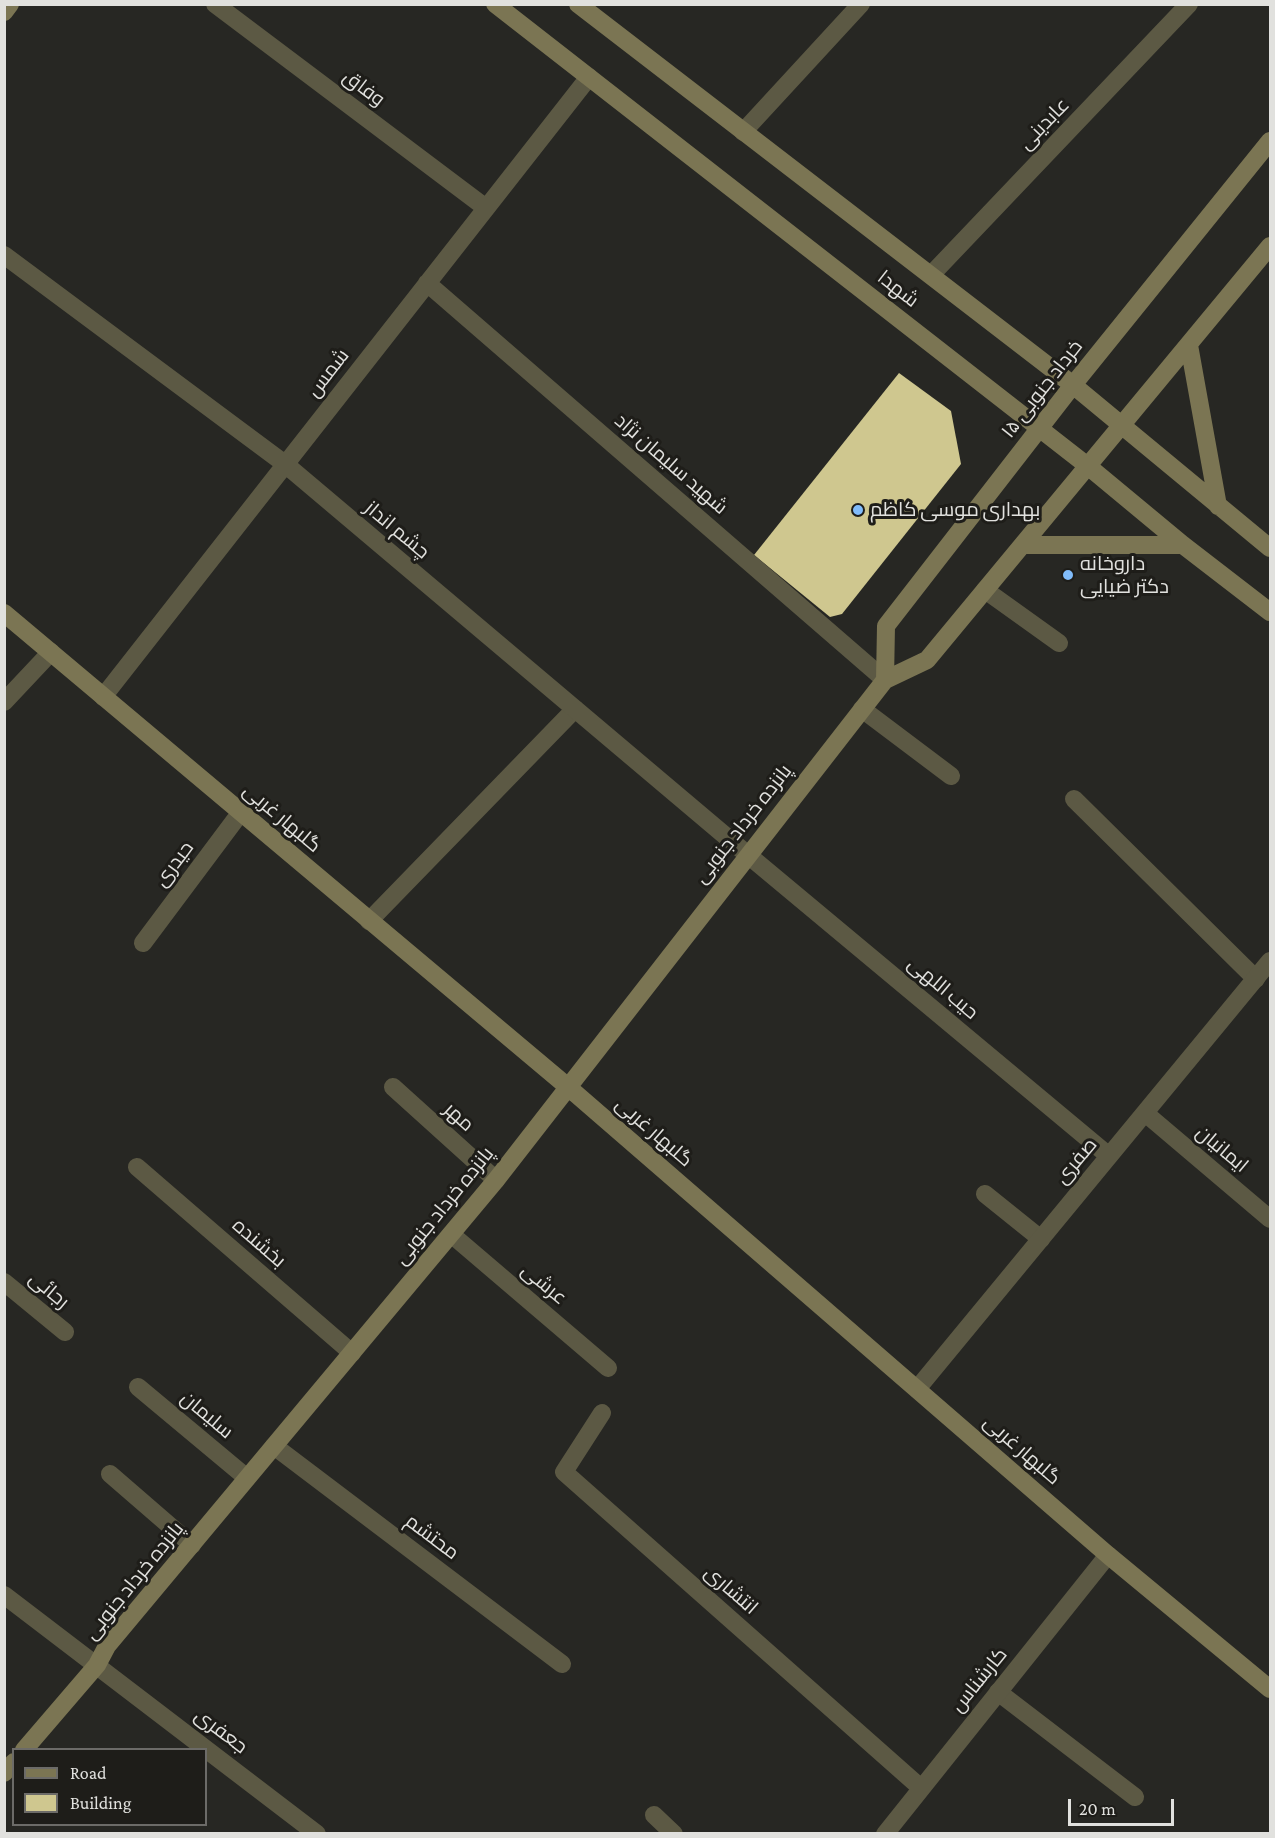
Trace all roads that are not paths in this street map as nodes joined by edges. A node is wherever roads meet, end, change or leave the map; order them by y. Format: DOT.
graph roads {
  1 [pos="10,4"];
  2 [pos="215,4"];
  3 [pos="495,4"];
  4 [pos="578,4"];
  5 [pos="861,4"];
  6 [pos="1179,8"];
  7 [pos="4,12"];
  8 [pos="589,77"];
  9 [pos="743,132"];
  10 [pos="1270,141"];
  11 [pos="486,208"];
  12 [pos="1270,246"];
  13 [pos="4,255"];
  14 [pos="931,275"];
  15 [pos="427,284"];
  16 [pos="1190,345"];
  17 [pos="1073,385"];
  18 [pos="1122,426"];
  19 [pos="1040,429"];
  20 [pos="285,464"];
  21 [pos="1089,467"];
  22 [pos="1218,506"];
  23 [pos="1023,545"];
  24 [pos="1183,545"];
  25 [pos="1270,548"];
  26 [pos="985,590"];
  27 [pos="1270,612"];
  28 [pos="4,613"];
  29 [pos="1059,643"];
  30 [pos="51,652"];
  31 [pos="885,680"];
  32 [pos="103,697"];
  33 [pos="4,702"];
  34 [pos="575,709"];
  35 [pos="862,709"];
  36 [pos="951,776"];
  37 [pos="1074,799"];
  38 [pos="240,812"];
  39 [pos="748,855"];
  40 [pos="369,921"];
  41 [pos="143,943"];
  42 [pos="1270,961"];
  43 [pos="1256,979"];
  44 [pos="393,1087"];
  45 [pos="568,1087"];
  46 [pos="1145,1113"];
  47 [pos="1109,1156"];
  48 [pos="137,1167"];
  49 [pos="496,1180"];
  50 [pos="986,1194"];
  51 [pos="1270,1219"];
  52 [pos="451,1234"];
  53 [pos="1041,1239"];
  54 [pos="4,1282"];
  55 [pos="65,1332"];
  56 [pos="352,1353"];
  57 [pos="608,1368"];
  58 [pos="138,1387"];
  59 [pos="917,1389"];
  60 [pos="602,1413"];
  61 [pos="274,1446"];
  62 [pos="110,1474"];
  63 [pos="247,1478"];
  64 [pos="192,1545"];
  65 [pos="1108,1555"];
  66 [pos="4,1595"];
  67 [pos="562,1664"];
  68 [pos="97,1665"];
  69 [pos="1270,1689"];
  70 [pos="998,1692"];
  71 [pos="25,1748"];
  72 [pos="206,1748"];
  73 [pos="207,1749"];
  74 [pos="921,1788"];
  75 [pos="1134,1797"];
  76 [pos="654,1815"];
  77 [pos="317,1833"];
  78 [pos="674,1833"];
  79 [pos="885,1833"];
  1 -- 7 [label="street"];
  2 -- 11 [label="street, وفاق"];
  3 -- 8 [label="street, شهدا"];
  4 -- 9 [label="street, شهدا"];
  5 -- 9 [label="street"];
  6 -- 14 [label="street, عابدینی"];
  8 -- 11 [label="street, شمس"];
  8 -- 19 [label="street, شهدا"];
  9 -- 14 [label="street, شهدا"];
  10 -- 17 [label="street, ۱۵ خرداد جنوبی"];
  11 -- 15 [label="street, شمس"];
  12 -- 16 [label="street"];
  13 -- 20 [label="street, چشم انداز"];
  14 -- 17 [label="street, شهدا"];
  15 -- 20 [label="street, شمس"];
  15 -- 31 [label="street, شهید سلیمان نژاد"];
  16 -- 18 [label="street"];
  16 -- 22 [label="street"];
  17 -- 18 [label="street, شهدا"];
  17 -- 19 [label="street, ۱۵ خرداد جنوبی"];
  18 -- 21 [label="street"];
  18 -- 22 [label="street, شهدا"];
  19 -- 21 [label="street, شهدا"];
  19 -- 31 [label="street, ۱۵ خرداد جنوبی"];
  20 -- 32 [label="street, شمس"];
  20 -- 34 [label="street, چشم انداز"];
  21 -- 23 [label="street"];
  21 -- 24 [label="street, شهدا"];
  22 -- 25 [label="street, شهدا"];
  23 -- 24 [label="street"];
  23 -- 26 [label="street"];
  24 -- 27 [label="street, شهدا"];
  26 -- 29 [label="street"];
  26 -- 31 [label="street"];
  28 -- 30 [label="street, گلبهار غربی"];
  30 -- 32 [label="street, گلبهار غربی"];
  30 -- 33 [label="street"];
  31 -- 35 [label="street, پانزده خرداد جنوبی"];
  32 -- 38 [label="street, گلبهار غربی"];
  34 -- 39 [label="street, چشم انداز"];
  34 -- 40 [label="street"];
  35 -- 36 [label="street"];
  35 -- 39 [label="street, پانزده خرداد جنوبی"];
  37 -- 43 [label="street"];
  38 -- 40 [label="street, گلبهار غربی"];
  38 -- 41 [label="street, حیدری"];
  39 -- 45 [label="street, پانزده خرداد جنوبی"];
  39 -- 47 [label="street, حیب اللهی"];
  40 -- 45 [label="street, گلبهار غربی"];
  42 -- 43 [label="street, صفری"];
  43 -- 46 [label="street, صفری"];
  44 -- 49 [label="street, مهر"];
  45 -- 49 [label="street, پانزده خرداد جنوبی"];
  45 -- 59 [label="street, گلبهار غربی"];
  46 -- 47 [label="street, صفری"];
  46 -- 51 [label="street, ایمانیان"];
  47 -- 53 [label="street, صفری"];
  48 -- 56 [label="street, بخشنده"];
  49 -- 52 [label="street, پانزده خرداد جنوبی"];
  50 -- 53 [label="street"];
  52 -- 56 [label="street, پانزده خرداد جنوبی"];
  52 -- 57 [label="street, عرشی"];
  53 -- 59 [label="street, صفری"];
  54 -- 55 [label="street, رجائی"];
  56 -- 61 [label="street, پانزده خرداد جنوبی"];
  58 -- 63 [label="street, سلیمان"];
  59 -- 65 [label="street, گلبهار غربی"];
  60 -- 74 [label="street, انتشاری"];
  61 -- 63 [label="street, پانزده خرداد جنوبی"];
  61 -- 67 [label="street, محتشم"];
  62 -- 64 [label="street"];
  63 -- 64 [label="street, پانزده خرداد جنوبی"];
  64 -- 68 [label="street, پانزده خرداد جنوبی"];
  65 -- 69 [label="street, گلبهار غربی"];
  65 -- 70 [label="street, کارشناس"];
  66 -- 68 [label="street, جعفری"];
  68 -- 71 [label="street, پانزده خرداد جنوبی"];
  68 -- 72 [label="street, جعفری"];
  70 -- 74 [label="street, کارشناس"];
  70 -- 75 [label="street"];
  73 -- 77 [label="street, جعفری"];
  74 -- 79 [label="street, کارشناس"];
  76 -- 78 [label="street"];
}
